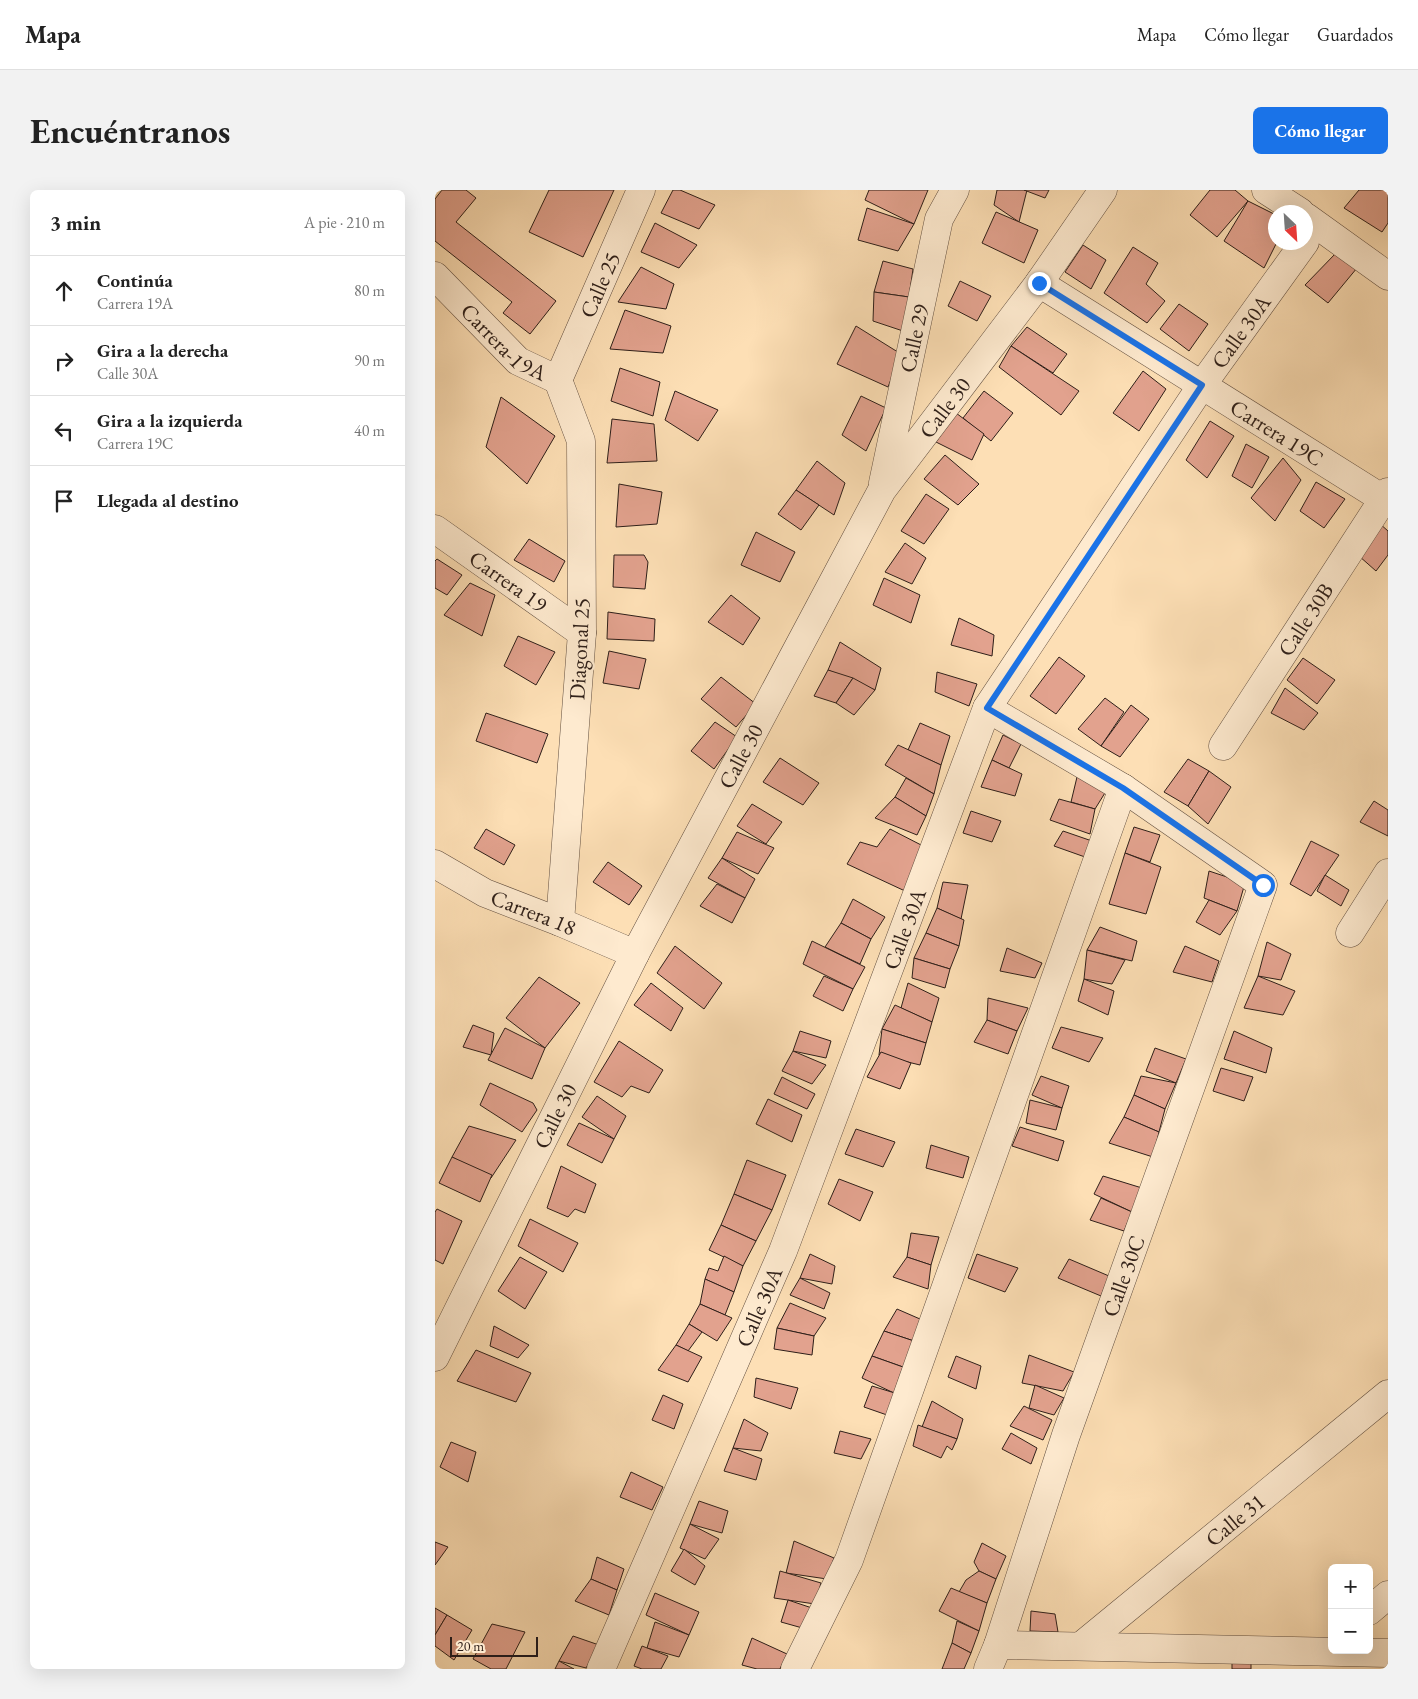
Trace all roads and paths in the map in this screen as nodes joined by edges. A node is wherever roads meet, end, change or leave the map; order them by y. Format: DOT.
graph roads {
  1 [pos="641,190"];
  2 [pos="955,190"];
  3 [pos="1103,190"];
  4 [pos="1266,190"];
  5 [pos="1282,205"];
  6 [pos="1313,232"];
  7 [pos="1292,250"];
  8 [pos="435,276"];
  9 [pos="1388,276"];
  10 [pos="1039,283"];
  11 [pos="558,380"];
  12 [pos="1202,385"];
  13 [pos="882,490"];
  14 [pos="1386,497"];
  15 [pos="435,529"];
  16 [pos="582,633"];
  17 [pos="987,708"];
  18 [pos="1223,746"];
  19 [pos="1123,788"];
  20 [pos="435,864"];
  21 [pos="1388,873"];
  22 [pos="560,922"];
  23 [pos="1350,933"];
  24 [pos="635,954"];
  25 [pos="435,1357"];
  26 [pos="1388,1394"];
  27 [pos="1388,1595"];
  28 [pos="1370,1609"];
  29 [pos="1081,1646"];
  30 [pos="1326,1646"];
  31 [pos="1388,1653"];
  32 [pos="993,1657"];
  33 [pos="1130,1659"];
  34 [pos="1266,1659"];
  35 [pos="601,1669"];
  36 [pos="795,1669"];
  1 -- 11 [label="street, Calle 25"];
  2 -- 13 [label="street, Calle 29"];
  3 -- 10 [label="street, Calle 30"];
  4 -- 5 [label="street"];
  6 -- 9 [label="street"];
  7 -- 12 [label="street, Calle 30A"];
  8 -- 11 [label="street, Carrera-19A"];
  10 -- 12 [label="street, Carrera 19C"];
  10 -- 13 [label="street, Calle 30"];
  11 -- 16 [label="street, Diagonal 25"];
  12 -- 14 [label="street, Carrera 19C"];
  12 -- 17 [label="street, Calle 30A"];
  13 -- 24 [label="street, Calle 30"];
  14 -- 18 [label="street, Calle 30B"];
  15 -- 16 [label="street, Carrera 19"];
  16 -- 22 [label="street, Diagonal 25"];
  17 -- 19 [label="street"];
  17 -- 35 [label="street, Calle 30A"];
  19 -- 32 [label="street, Calle 30C"];
  19 -- 36 [label="street"];
  20 -- 22 [label="street, Carrera 18"];
  21 -- 23 [label="street"];
  22 -- 24 [label="street, Carrera 18"];
  24 -- 25 [label="street, Calle 30"];
  26 -- 29 [label="street, Calle 31"];
  27 -- 28 [label="street"];
  29 -- 32 [label="street"];
  29 -- 33 [label="street"];
  30 -- 31 [label="street"];
  30 -- 34 [label="street"];
  33 -- 34 [label="street"];
}
